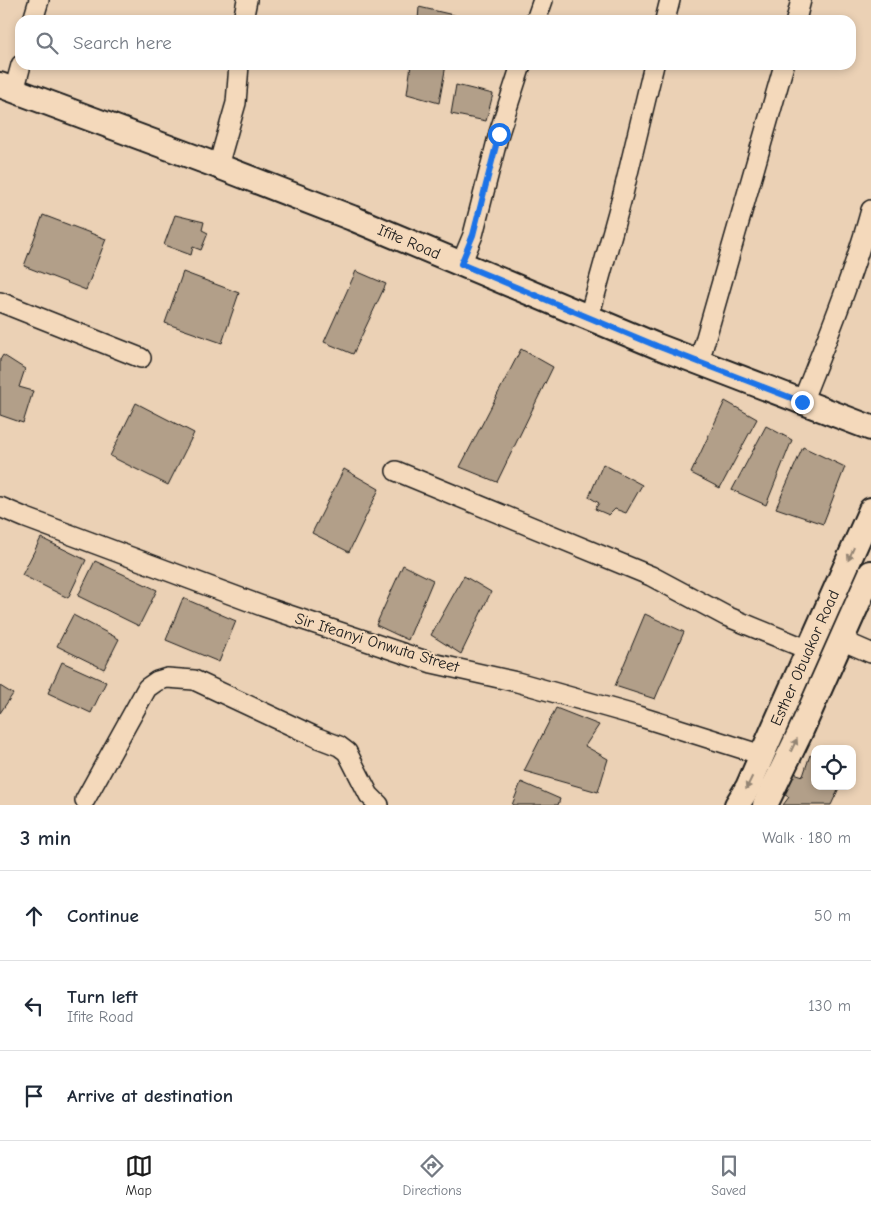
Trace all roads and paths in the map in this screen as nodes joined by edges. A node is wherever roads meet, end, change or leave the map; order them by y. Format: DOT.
graph roads {
  1 [pos="39,0"];
  2 [pos="247,0"];
  3 [pos="543,0"];
  4 [pos="670,0"];
  5 [pos="801,0"];
  6 [pos="34,15"];
  7 [pos="244,15"];
  8 [pos="538,15"];
  9 [pos="666,15"];
  10 [pos="797,15"];
  11 [pos="18,70"];
  12 [pos="239,70"];
  13 [pos="519,70"];
  14 [pos="653,70"];
  15 [pos="783,70"];
  16 [pos="7,88"];
  17 [pos="218,166"];
  18 [pos="871,210"];
  19 [pos="461,264"];
  20 [pos="0,302"];
  21 [pos="589,317"];
  22 [pos="142,358"];
  23 [pos="699,362"];
  24 [pos="802,402"];
  25 [pos="871,428"];
  26 [pos="396,471"];
  27 [pos="0,507"];
  28 [pos="871,510"];
  29 [pos="871,573"];
  30 [pos="841,640"];
  31 [pos="809,650"];
  32 [pos="871,652"];
  33 [pos="762,756"];
  34 [pos="85,800"];
  35 [pos="379,805"];
  36 [pos="737,805"];
  37 [pos="765,805"];
  1 -- 6 [label="street"];
  2 -- 7 [label="street"];
  3 -- 8 [label="street"];
  4 -- 9 [label="street"];
  5 -- 10 [label="street"];
  11 -- 16 [label="street"];
  12 -- 17 [label="street"];
  13 -- 19 [label="street"];
  14 -- 21 [label="street"];
  15 -- 23 [label="street"];
  16 -- 17 [label="street, Ifite Road"];
  17 -- 19 [label="street, Ifite Road"];
  18 -- 24 [label="street"];
  19 -- 21 [label="street, Ifite Road"];
  20 -- 22 [label="street"];
  21 -- 23 [label="street, Ifite Road"];
  23 -- 24 [label="street, Ifite Road"];
  24 -- 25 [label="street, Ifite Road"];
  26 -- 31 [label="street"];
  27 -- 33 [label="street, Sir Ifeanyi Onwuta Street"];
  28 -- 31 [label="street, Esther Obuakor Road, one-way"];
  29 -- 30 [label="street, Esther Obuakor Road"];
  30 -- 32 [label="street"];
  37 -- 30 [label="street, Esther Obuakor Road, one-way"];
  31 -- 33 [label="street, Esther Obuakor Road"];
  33 -- 36 [label="street, Esther Obuakor Road, one-way"];
  34 -- 35 [label="street"];
}
